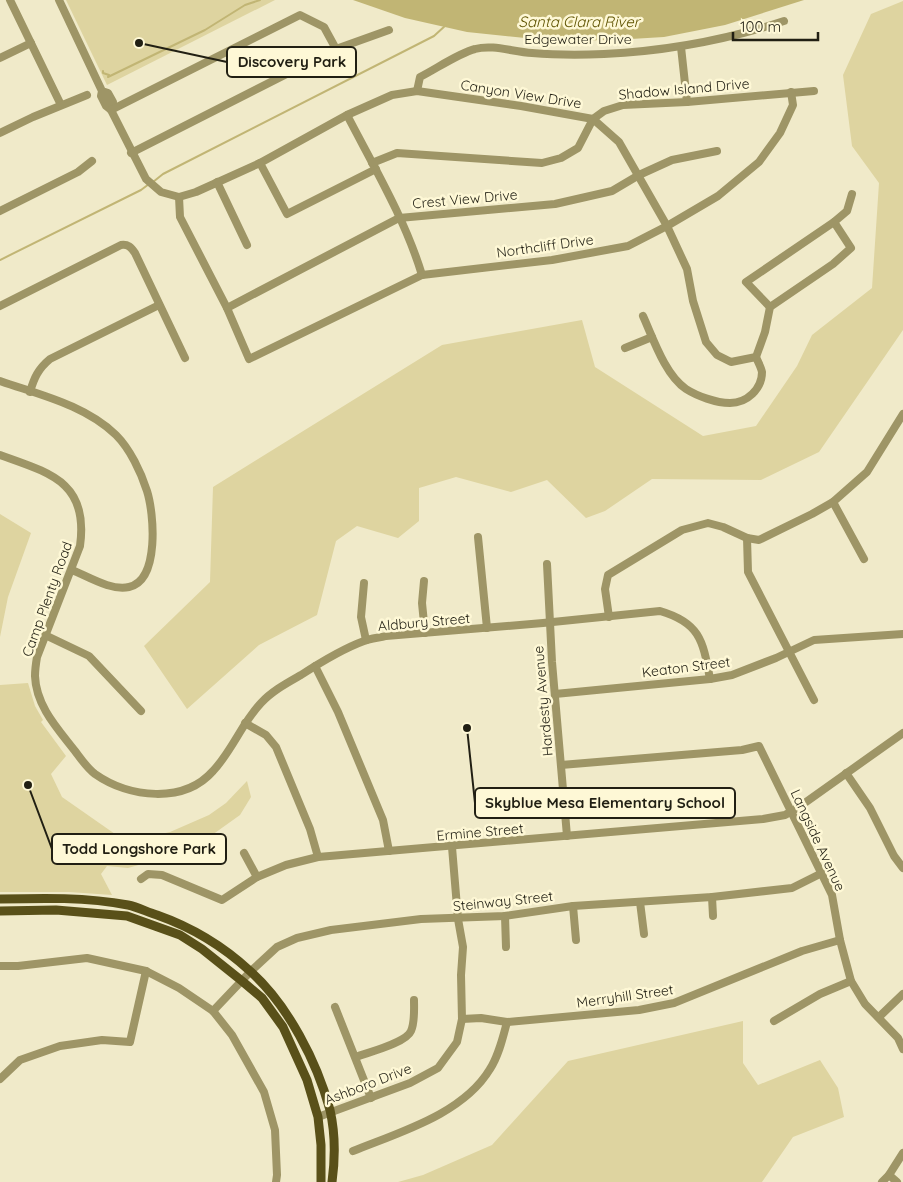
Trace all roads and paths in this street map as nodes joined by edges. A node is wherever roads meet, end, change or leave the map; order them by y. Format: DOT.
graph roads {
  1 [pos="10,0"];
  2 [pos="58,0"];
  3 [pos="784,21"];
  4 [pos="389,30"];
  5 [pos="30,43"];
  6 [pos="681,47"];
  7 [pos="336,48"];
  8 [pos="0,58"];
  9 [pos="418,91"];
  10 [pos="814,91"];
  11 [pos="791,92"];
  12 [pos="87,95"];
  13 [pos="687,102"];
  14 [pos="61,105"];
  15 [pos="111,110"];
  16 [pos="346,115"];
  17 [pos="593,119"];
  18 [pos="0,133"];
  19 [pos="717,151"];
  20 [pos="132,153"];
  21 [pos="92,161"];
  22 [pos="260,162"];
  23 [pos="374,166"];
  24 [pos="639,175"];
  25 [pos="217,182"];
  26 [pos="852,194"];
  27 [pos="179,197"];
  28 [pos="0,210"];
  29 [pos="399,218"];
  30 [pos="834,222"];
  31 [pos="667,226"];
  32 [pos="247,245"];
  33 [pos="422,275"];
  34 [pos="0,306"];
  35 [pos="159,306"];
  36 [pos="227,308"];
  37 [pos="770,308"];
  38 [pos="644,316"];
  39 [pos="652,336"];
  40 [pos="625,348"];
  41 [pos="756,357"];
  42 [pos="185,358"];
  43 [pos="0,381"];
  44 [pos="30,392"];
  45 [pos="903,414"];
  46 [pos="0,455"];
  47 [pos="833,502"];
  48 [pos="478,537"];
  49 [pos="747,538"];
  50 [pos="864,559"];
  51 [pos="547,564"];
  52 [pos="72,570"];
  53 [pos="424,581"];
  54 [pos="364,583"];
  55 [pos="609,617"];
  56 [pos="549,623"];
  57 [pos="487,628"];
  58 [pos="425,633"];
  59 [pos="903,634"];
  60 [pos="45,635"];
  61 [pos="366,640"];
  62 [pos="788,652"];
  63 [pos="314,666"];
  64 [pos="710,680"];
  65 [pos="555,694"];
  66 [pos="814,700"];
  67 [pos="141,711"];
  68 [pos="245,723"];
  69 [pos="903,733"];
  70 [pos="561,765"];
  71 [pos="846,773"];
  72 [pos="127,788"];
  73 [pos="791,812"];
  74 [pos="567,836"];
  75 [pos="452,847"];
  76 [pos="390,851"];
  77 [pos="244,853"];
  78 [pos="318,857"];
  79 [pos="903,868"];
  80 [pos="822,872"];
  81 [pos="257,877"];
  82 [pos="141,879"];
  83 [pos="712,897"];
  84 [pos="0,899"];
  85 [pos="640,902"];
  86 [pos="573,906"];
  87 [pos="0,911"];
  88 [pos="505,916"];
  89 [pos="713,916"];
  90 [pos="458,919"];
  91 [pos="644,934"];
  92 [pos="576,940"];
  93 [pos="840,940"];
  94 [pos="506,947"];
  95 [pos="0,966"];
  96 [pos="146,971"];
  97 [pos="251,971"];
  98 [pos="242,981"];
  99 [pos="851,981"];
  100 [pos="903,994"];
  101 [pos="414,1000"];
  102 [pos="335,1007"];
  103 [pos="213,1011"];
  104 [pos="879,1017"];
  105 [pos="462,1019"];
  106 [pos="774,1021"];
  107 [pos="507,1022"];
  108 [pos="903,1049"];
  109 [pos="356,1057"];
  110 [pos="0,1079"];
  111 [pos="371,1098"];
  112 [pos="330,1112"];
  113 [pos="318,1117"];
  114 [pos="353,1151"];
  115 [pos="903,1153"];
  116 [pos="889,1176"];
  117 [pos="276,1182"];
  118 [pos="320,1182"];
  119 [pos="332,1182"];
  120 [pos="882,1182"];
  121 [pos="897,1182"];
  1 -- 5 [label="street"];
  2 -- 15 [label="street"];
  3 -- 6 [label="street, Edgewater Drive"];
  4 -- 7 [label="street"];
  5 -- 8 [label="street"];
  5 -- 14 [label="street"];
  6 -- 9 [label="street, Edgewater Drive"];
  6 -- 13 [label="street"];
  7 -- 15 [label="street"];
  7 -- 20 [label="street"];
  9 -- 16 [label="street, Canyon View Drive"];
  9 -- 17 [label="street, Canyon View Drive"];
  10 -- 11 [label="street, Shadow Island Drive"];
  11 -- 13 [label="street, Shadow Island Drive"];
  11 -- 31 [label="street, Northcliff Drive"];
  12 -- 14 [label="street"];
  13 -- 17 [label="street, Shadow Island Drive"];
  14 -- 18 [label="street"];
  15 -- 20 [label="street"];
  16 -- 22 [label="street, Canyon View Drive"];
  16 -- 23 [label="street"];
  17 -- 23 [label="street"];
  17 -- 24 [label="street, Canyon View Drive"];
  19 -- 24 [label="street, Crest View Drive"];
  20 -- 27 [label="street"];
  21 -- 28 [label="street"];
  22 -- 23 [label="street"];
  22 -- 25 [label="street, Canyon View Drive"];
  23 -- 29 [label="street"];
  24 -- 29 [label="street, Crest View Drive"];
  24 -- 31 [label="street, Canyon View Drive"];
  25 -- 27 [label="street, Canyon View Drive"];
  25 -- 32 [label="street"];
  26 -- 30 [label="street"];
  27 -- 36 [label="street"];
  29 -- 33 [label="street"];
  29 -- 36 [label="street, Crest View Drive"];
  30 -- 37 [label="street"];
  30 -- 37 [label="street"];
  31 -- 33 [label="street, Northcliff Drive"];
  31 -- 41 [label="street, Canyon View Drive"];
  33 -- 36 [label="street, Northcliff Drive"];
  34 -- 35 [label="street"];
  35 -- 42 [label="street"];
  35 -- 44 [label="street"];
  37 -- 41 [label="street"];
  38 -- 39 [label="street"];
  39 -- 40 [label="street"];
  39 -- 41 [label="street"];
  43 -- 44 [label="street"];
  44 -- 52 [label="street"];
  45 -- 47 [label="street"];
  46 -- 52 [label="street, Camp Plenty Road"];
  47 -- 49 [label="street"];
  47 -- 50 [label="street"];
  48 -- 57 [label="street"];
  49 -- 55 [label="street"];
  49 -- 62 [label="street"];
  51 -- 56 [label="street, Hardesty Avenue"];
  52 -- 60 [label="street, Camp Plenty Road"];
  53 -- 58 [label="street"];
  54 -- 61 [label="street"];
  55 -- 56 [label="street, Aldbury Street"];
  55 -- 64 [label="street, Aldbury Street"];
  56 -- 57 [label="street, Aldbury Street"];
  56 -- 65 [label="street, Hardesty Avenue"];
  57 -- 58 [label="street, Aldbury Street"];
  58 -- 61 [label="street, Aldbury Street"];
  59 -- 62 [label="street, Keaton Street"];
  60 -- 67 [label="street"];
  60 -- 72 [label="street, Camp Plenty Road"];
  61 -- 63 [label="street, Aldbury Street"];
  62 -- 64 [label="street, Keaton Street"];
  62 -- 66 [label="street"];
  63 -- 68 [label="street, Aldbury Street"];
  63 -- 76 [label="street"];
  64 -- 65 [label="street, Keaton Street"];
  65 -- 70 [label="street, Hardesty Avenue"];
  68 -- 72 [label="street, Aldbury Street"];
  68 -- 78 [label="street"];
  69 -- 71 [label="street, Ermine Street"];
  70 -- 73 [label="street, Langside Avenue"];
  70 -- 74 [label="street, Hardesty Avenue"];
  71 -- 73 [label="street, Ermine Street"];
  71 -- 79 [label="street"];
  73 -- 74 [label="street, Ermine Street"];
  73 -- 80 [label="street, Langside Avenue"];
  74 -- 75 [label="street, Ermine Street"];
  75 -- 76 [label="street, Ermine Street"];
  75 -- 90 [label="street, Ashboro Drive"];
  76 -- 78 [label="street, Ermine Street"];
  77 -- 81 [label="street"];
  78 -- 81 [label="street, Ermine Street"];
  80 -- 83 [label="street, Steinway Street"];
  80 -- 93 [label="street, Langside Avenue"];
  81 -- 82 [label="street, Ermine Street"];
  83 -- 85 [label="street, Steinway Street"];
  83 -- 89 [label="street"];
  84 -- 97 [label="main road"];
  85 -- 86 [label="street, Steinway Street"];
  85 -- 91 [label="street"];
  86 -- 88 [label="street, Steinway Street"];
  86 -- 92 [label="street"];
  87 -- 98 [label="main road"];
  88 -- 90 [label="street, Steinway Street"];
  88 -- 94 [label="street"];
  90 -- 97 [label="street, Steinway Street"];
  90 -- 105 [label="street, Ashboro Drive"];
  93 -- 99 [label="street, Langside Avenue"];
  93 -- 107 [label="street, Merryhill Street"];
  95 -- 96 [label="street"];
  96 -- 103 [label="street"];
  96 -- 110 [label="street"];
  97 -- 98 [label="street, Steinway Street"];
  97 -- 112 [label="main road"];
  98 -- 103 [label="street, Steinway Street"];
  98 -- 113 [label="main road"];
  99 -- 104 [label="street, Langside Avenue"];
  99 -- 106 [label="street"];
  100 -- 104 [label="street"];
  101 -- 109 [label="street"];
  102 -- 109 [label="street"];
  103 -- 117 [label="street"];
  104 -- 108 [label="street, Langside Avenue"];
  105 -- 107 [label="street, Merryhill Street"];
  105 -- 111 [label="street, Ashboro Drive"];
  107 -- 114 [label="street"];
  109 -- 111 [label="street"];
  111 -- 112 [label="street, Ashboro Drive"];
  112 -- 113 [label="street, Ashboro Drive"];
  112 -- 119 [label="main road"];
  113 -- 118 [label="main road"];
  115 -- 116 [label="street"];
  116 -- 120 [label="street"];
  116 -- 121 [label="street"];
}
